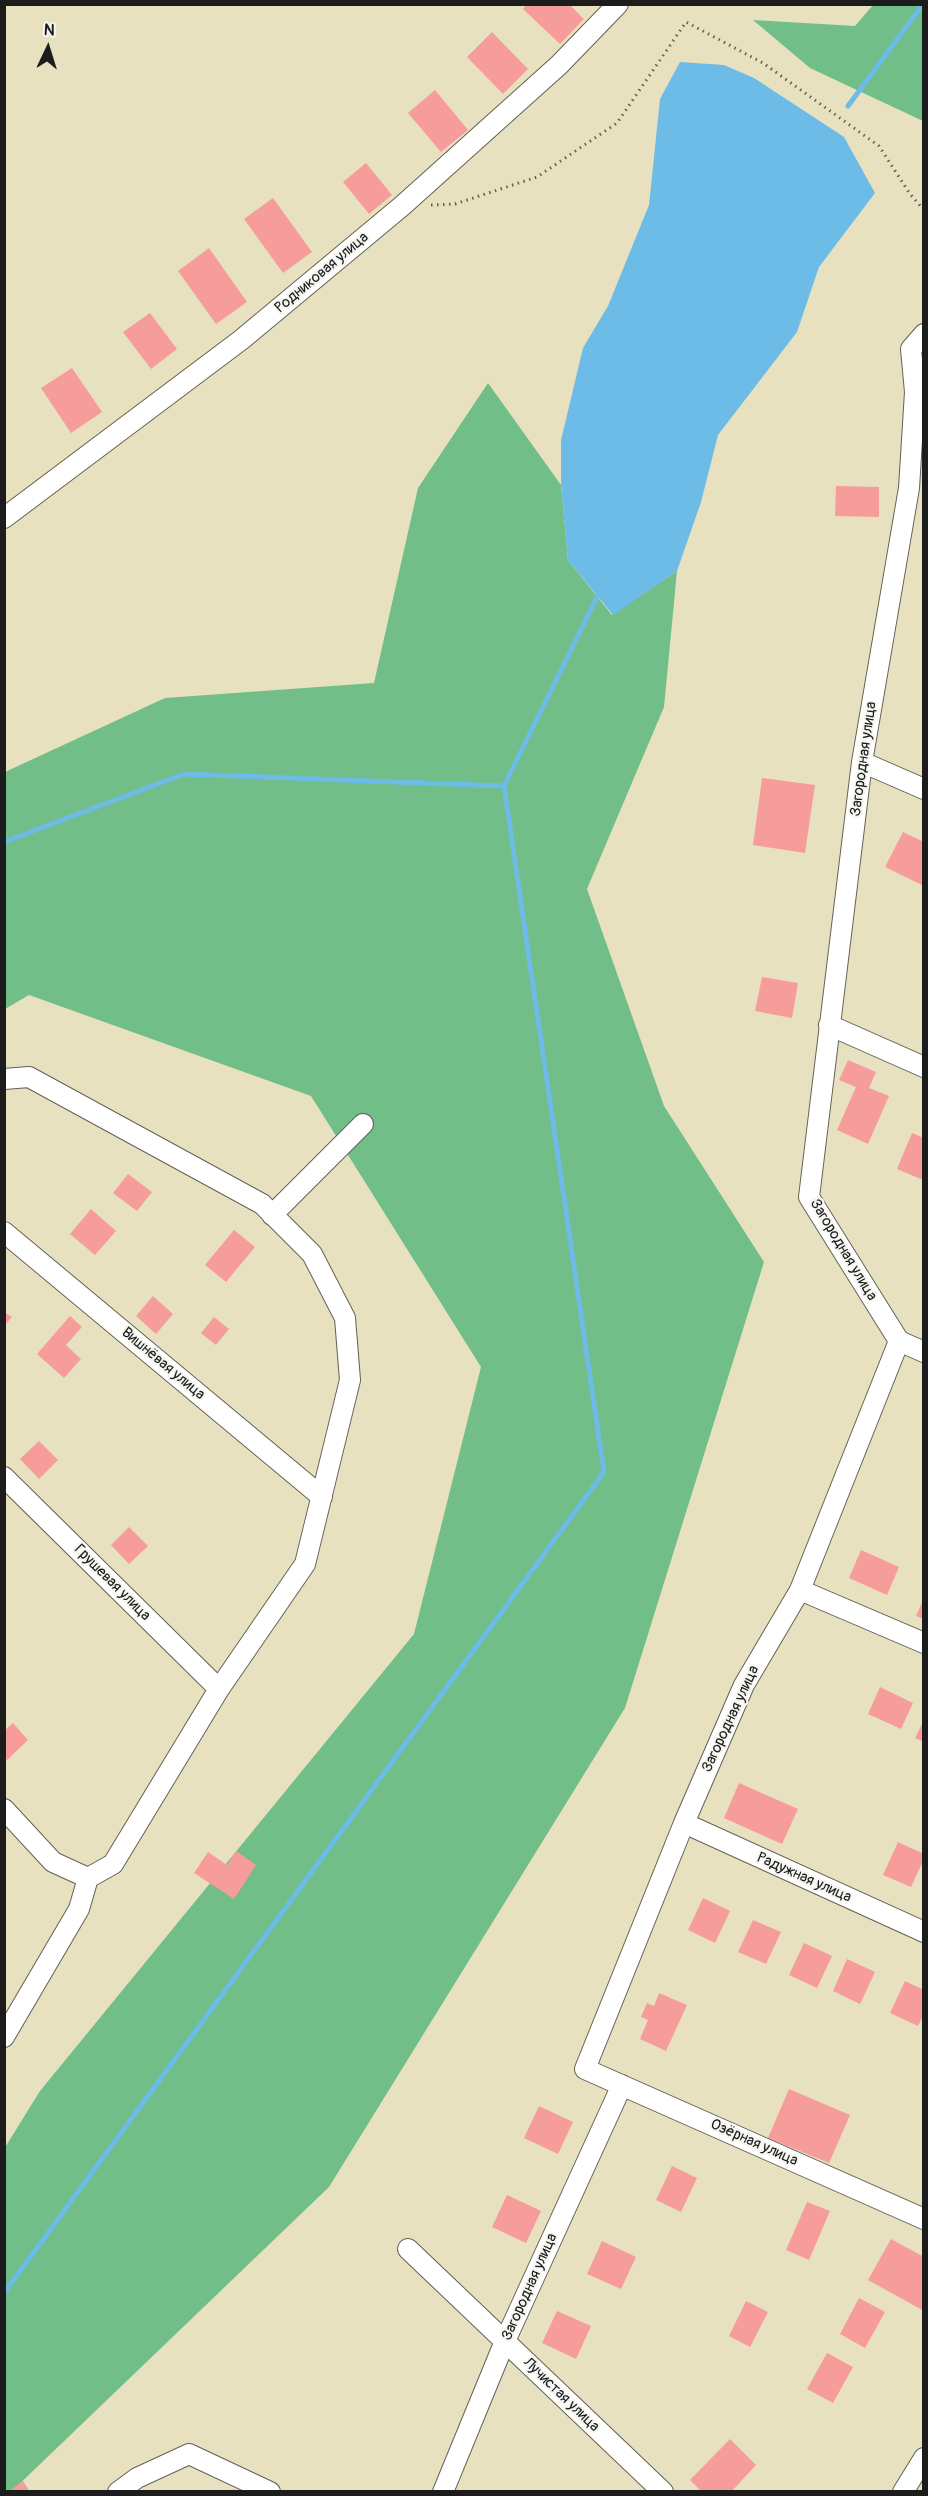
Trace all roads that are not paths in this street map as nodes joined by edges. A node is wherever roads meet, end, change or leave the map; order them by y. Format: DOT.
graph roads {
  1 [pos="618,4"];
  2 [pos="924,334"];
  3 [pos="916,492"];
  4 [pos="4,518"];
  5 [pos="862,762"];
  6 [pos="924,789"];
  7 [pos="829,1025"];
  8 [pos="924,1067"];
  9 [pos="4,1079"];
  10 [pos="363,1124"];
  11 [pos="272,1215"];
  12 [pos="4,1232"];
  13 [pos="899,1341"];
  14 [pos="924,1352"];
  15 [pos="4,1477"];
  16 [pos="322,1497"];
  17 [pos="800,1590"];
  18 [pos="924,1643"];
  19 [pos="219,1689"];
  20 [pos="4,1809"];
  21 [pos="684,1823"];
  22 [pos="88,1878"];
  23 [pos="924,1932"];
  24 [pos="4,2037"];
  25 [pos="585,2069"];
  26 [pos="622,2085"];
  27 [pos="924,2219"];
  28 [pos="408,2249"];
  29 [pos="505,2341"];
  30 [pos="924,2458"];
  31 [pos="118,2492"];
  32 [pos="270,2492"];
  33 [pos="443,2492"];
  34 [pos="663,2492"];
  35 [pos="903,2492"];
  1 -- 4 [label="street, Родниковая улица"];
  2 -- 3 [label="street, Загородная улица"];
  3 -- 5 [label="street, Загородная улица"];
  5 -- 6 [label="street"];
  5 -- 7 [label="street, Загородная улица"];
  7 -- 8 [label="street"];
  7 -- 13 [label="street, Загородная улица"];
  9 -- 11 [label="street"];
  10 -- 11 [label="street"];
  11 -- 16 [label="street"];
  12 -- 16 [label="street, Вишнёвая улица"];
  13 -- 14 [label="street"];
  13 -- 17 [label="street, Загородная улица"];
  15 -- 19 [label="street, Грушевая улица"];
  16 -- 19 [label="street"];
  17 -- 18 [label="street"];
  17 -- 21 [label="street, Загородная улица"];
  19 -- 22 [label="street"];
  20 -- 22 [label="street"];
  21 -- 23 [label="street, Радужная улица"];
  21 -- 25 [label="street, Загородная улица"];
  22 -- 24 [label="street"];
  25 -- 26 [label="street, Озёрная улица"];
  26 -- 27 [label="street, Озёрная улица"];
  26 -- 29 [label="street, Загородная улица"];
  28 -- 29 [label="street, Лучистая улица"];
  29 -- 33 [label="street, Загородная улица"];
  29 -- 34 [label="street, Лучистая улица"];
  30 -- 35 [label="street"];
  31 -- 32 [label="street"];
}
